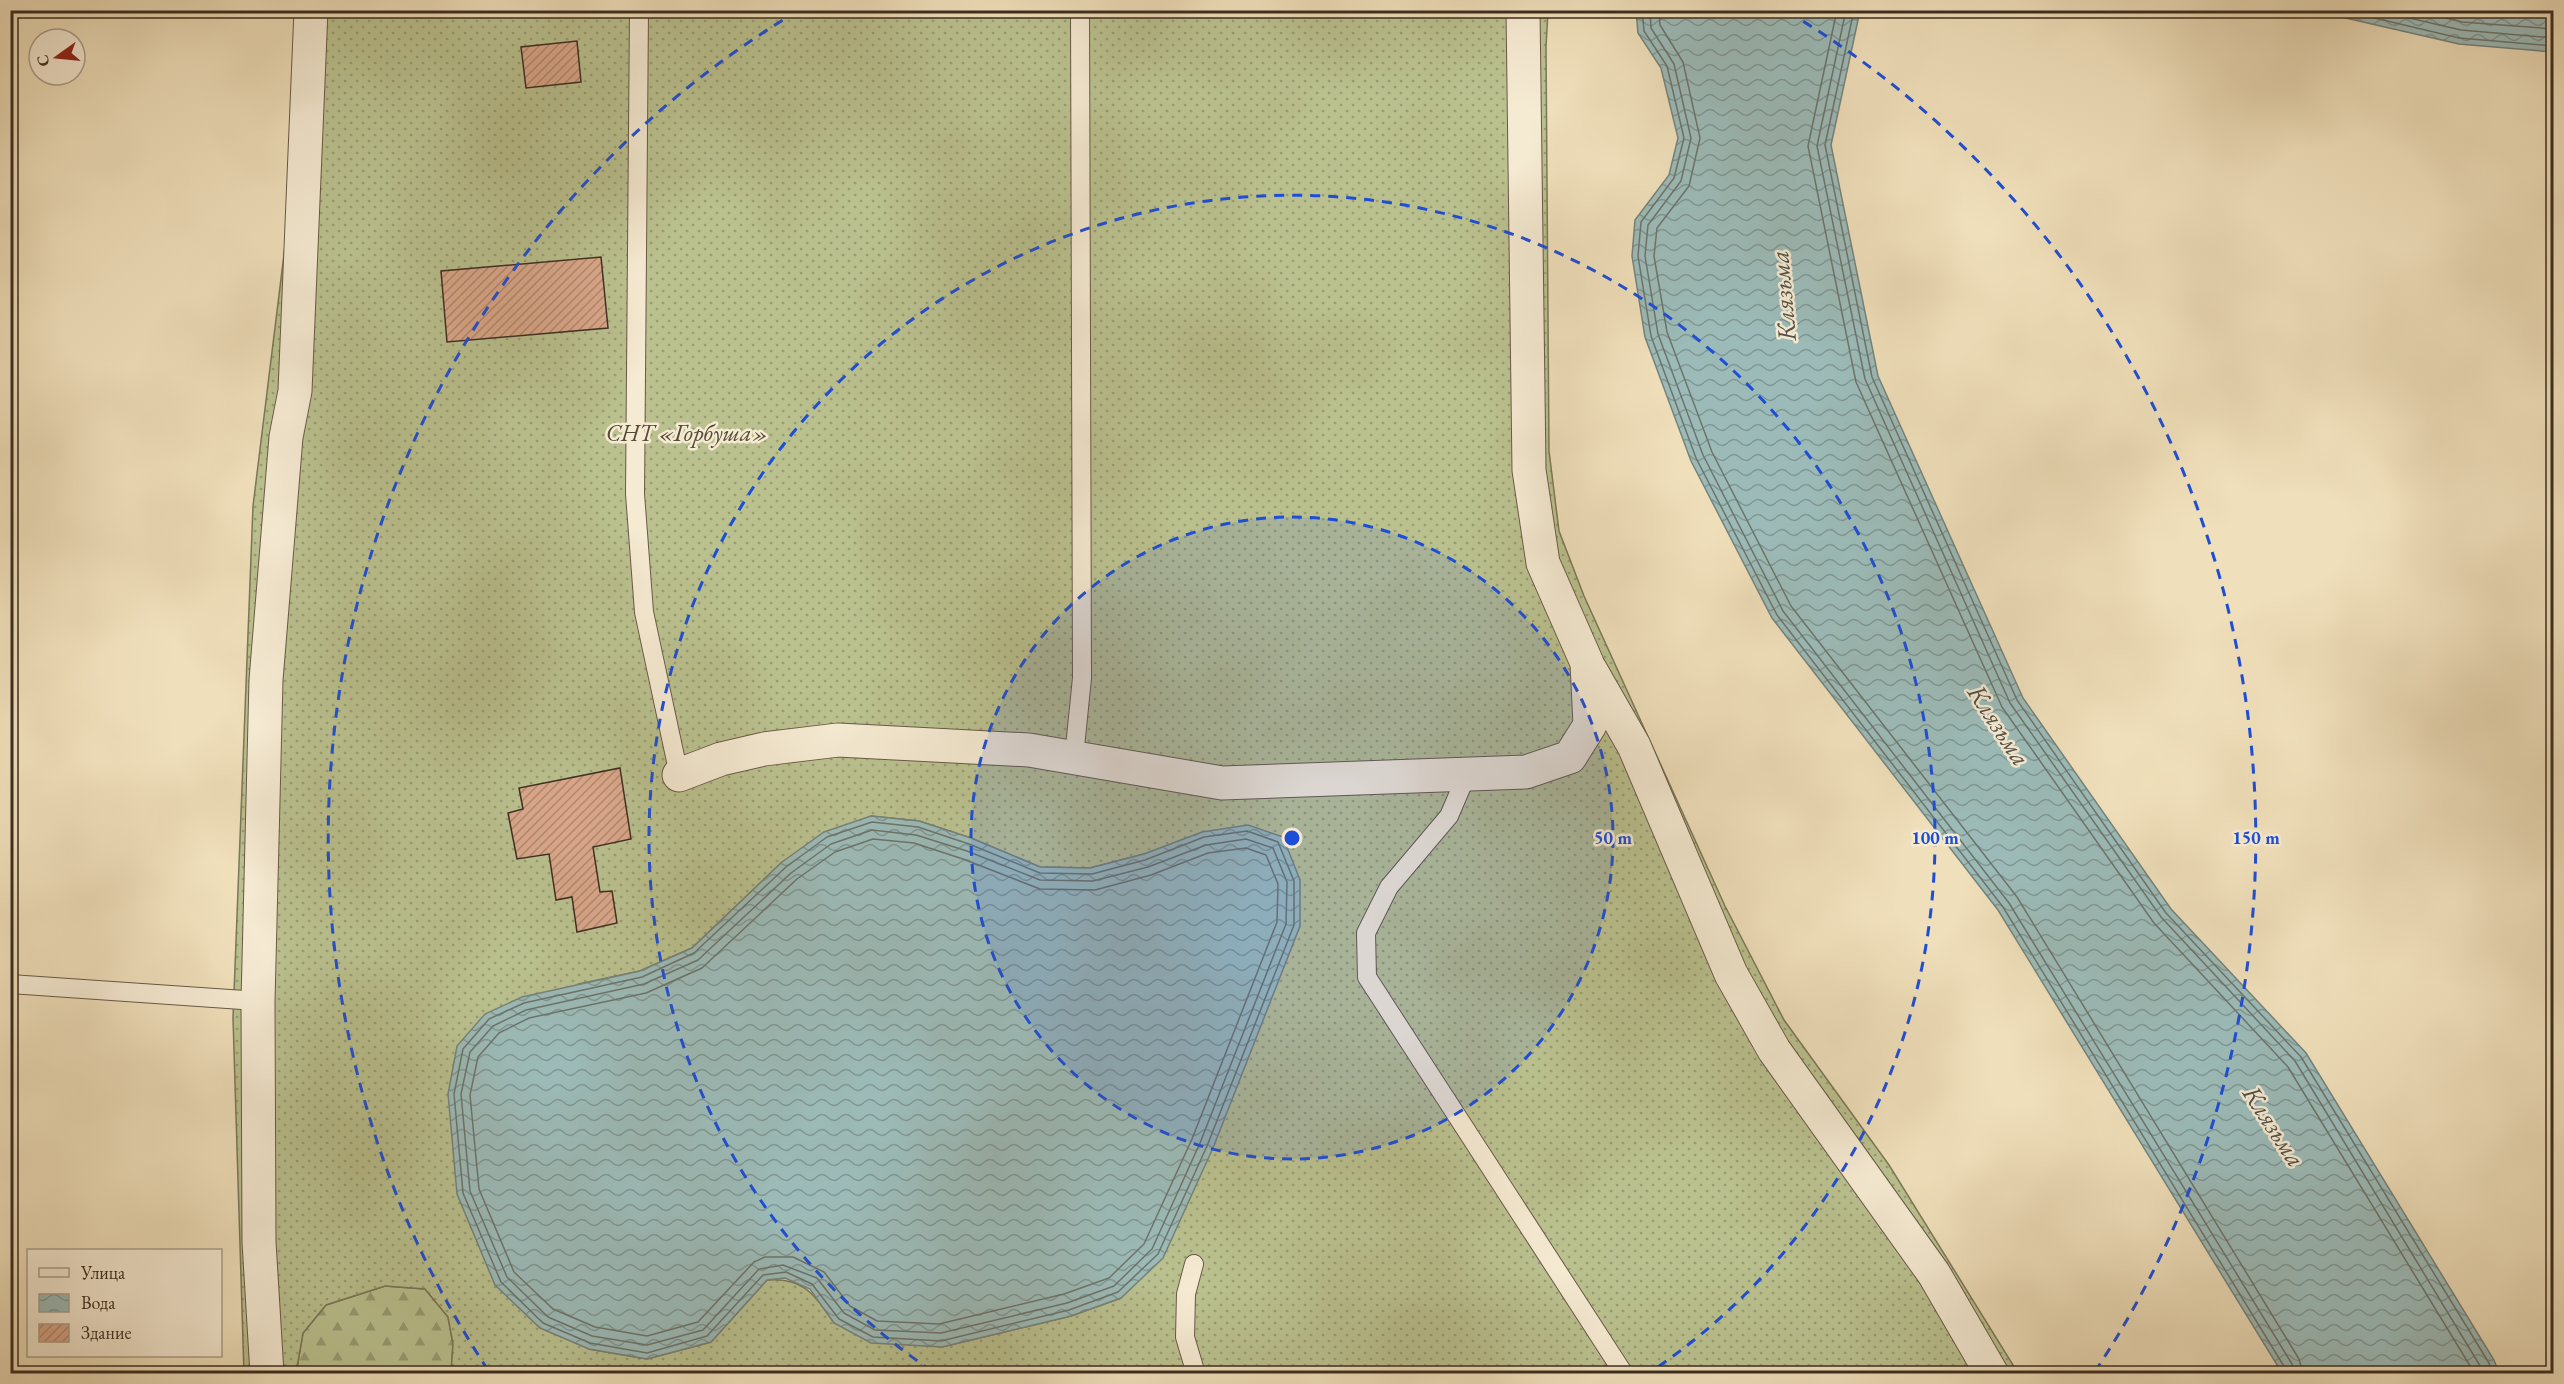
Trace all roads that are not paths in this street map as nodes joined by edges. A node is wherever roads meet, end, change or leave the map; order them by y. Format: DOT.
graph roads {
  1 [pos="311,10"];
  2 [pos="639,10"];
  3 [pos="1080,10"];
  4 [pos="1523,10"];
  5 [pos="1587,663"];
  6 [pos="1074,757"];
  7 [pos="1467,774"];
  8 [pos="679,775"];
  9 [pos="10,984"];
  10 [pos="258,1001"];
  11 [pos="1194,1264"];
  12 [pos="267,1374"];
  13 [pos="1196,1374"];
  14 [pos="1624,1374"];
  15 [pos="1992,1374"];
  1 -- 10 [label="street"];
  2 -- 8 [label="lane"];
  3 -- 6 [label="lane"];
  4 -- 5 [label="street"];
  5 -- 7 [label="street"];
  5 -- 15 [label="street"];
  6 -- 7 [label="street"];
  6 -- 8 [label="street"];
  7 -- 14 [label="lane"];
  9 -- 10 [label="lane"];
  10 -- 12 [label="street"];
  11 -- 13 [label="lane"];
}
